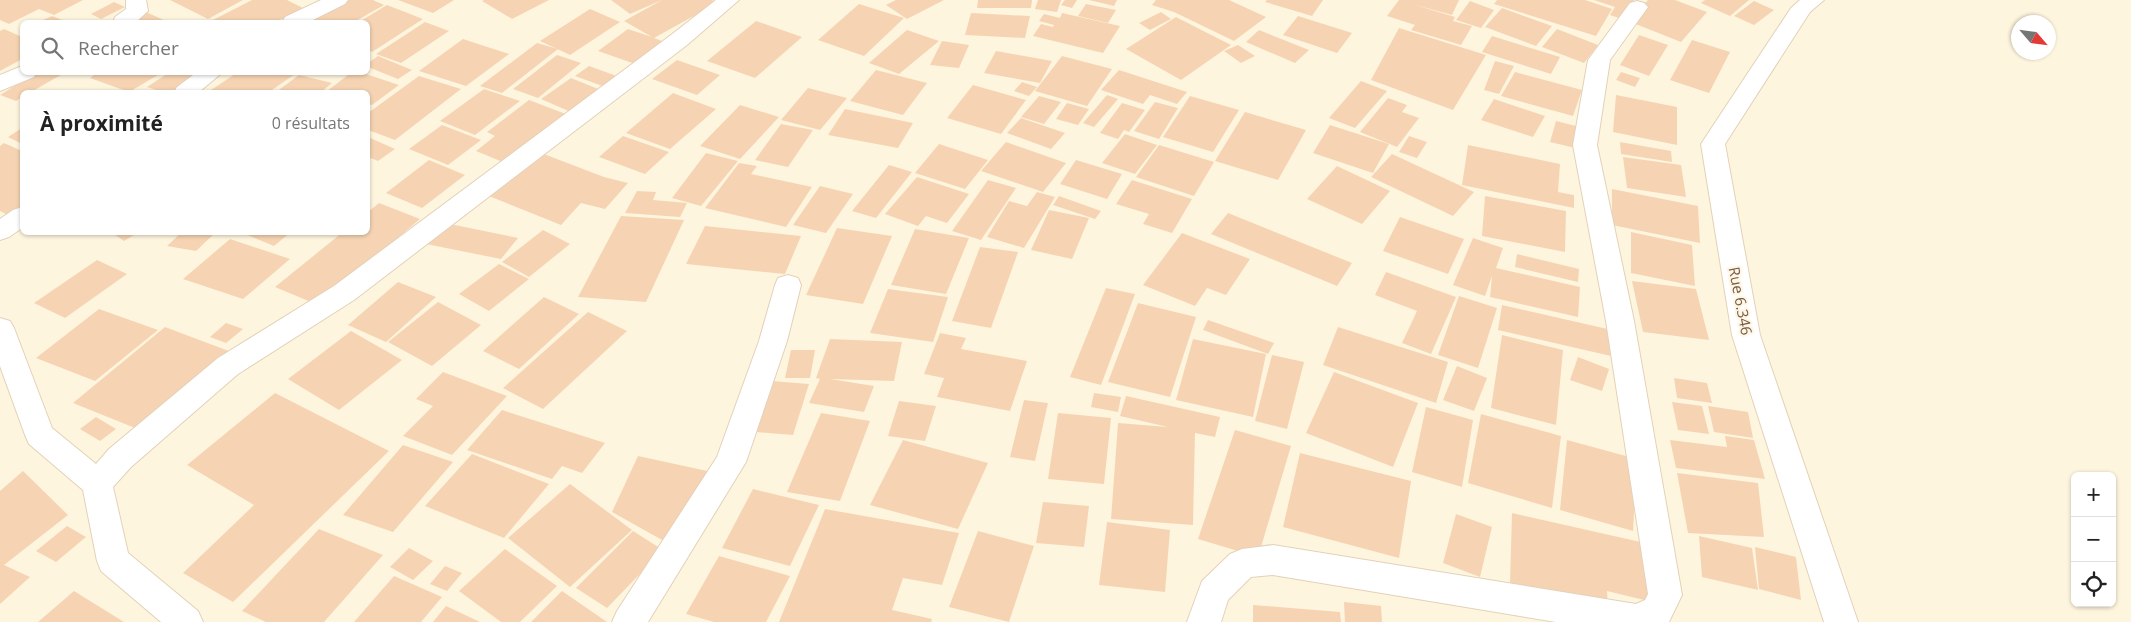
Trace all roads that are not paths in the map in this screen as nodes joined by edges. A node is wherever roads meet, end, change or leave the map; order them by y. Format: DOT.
graph roads {
  1 [pos="136,0"];
  2 [pos="338,0"];
  3 [pos="729,0"];
  4 [pos="1814,0"];
  5 [pos="1637,7"];
  6 [pos="126,20"];
  7 [pos="297,20"];
  8 [pos="20,75"];
  9 [pos="208,75"];
  10 [pos="0,84"];
  11 [pos="188,90"];
  12 [pos="20,217"];
  13 [pos="0,231"];
  14 [pos="788,285"];
  15 [pos="0,328"];
  16 [pos="97,484"];
  17 [pos="186,622"];
  18 [pos="629,622"];
  19 [pos="1204,622"];
  20 [pos="1841,622"];
  1 -- 6 [label="street"];
  2 -- 7 [label="street"];
  3 -- 16 [label="street"];
  4 -- 20 [label="street, Rue 6.346"];
  5 -- 19 [label="street"];
  8 -- 10 [label="street"];
  9 -- 11 [label="street"];
  12 -- 13 [label="street"];
  14 -- 18 [label="street"];
  15 -- 16 [label="street"];
  16 -- 17 [label="street"];
}
